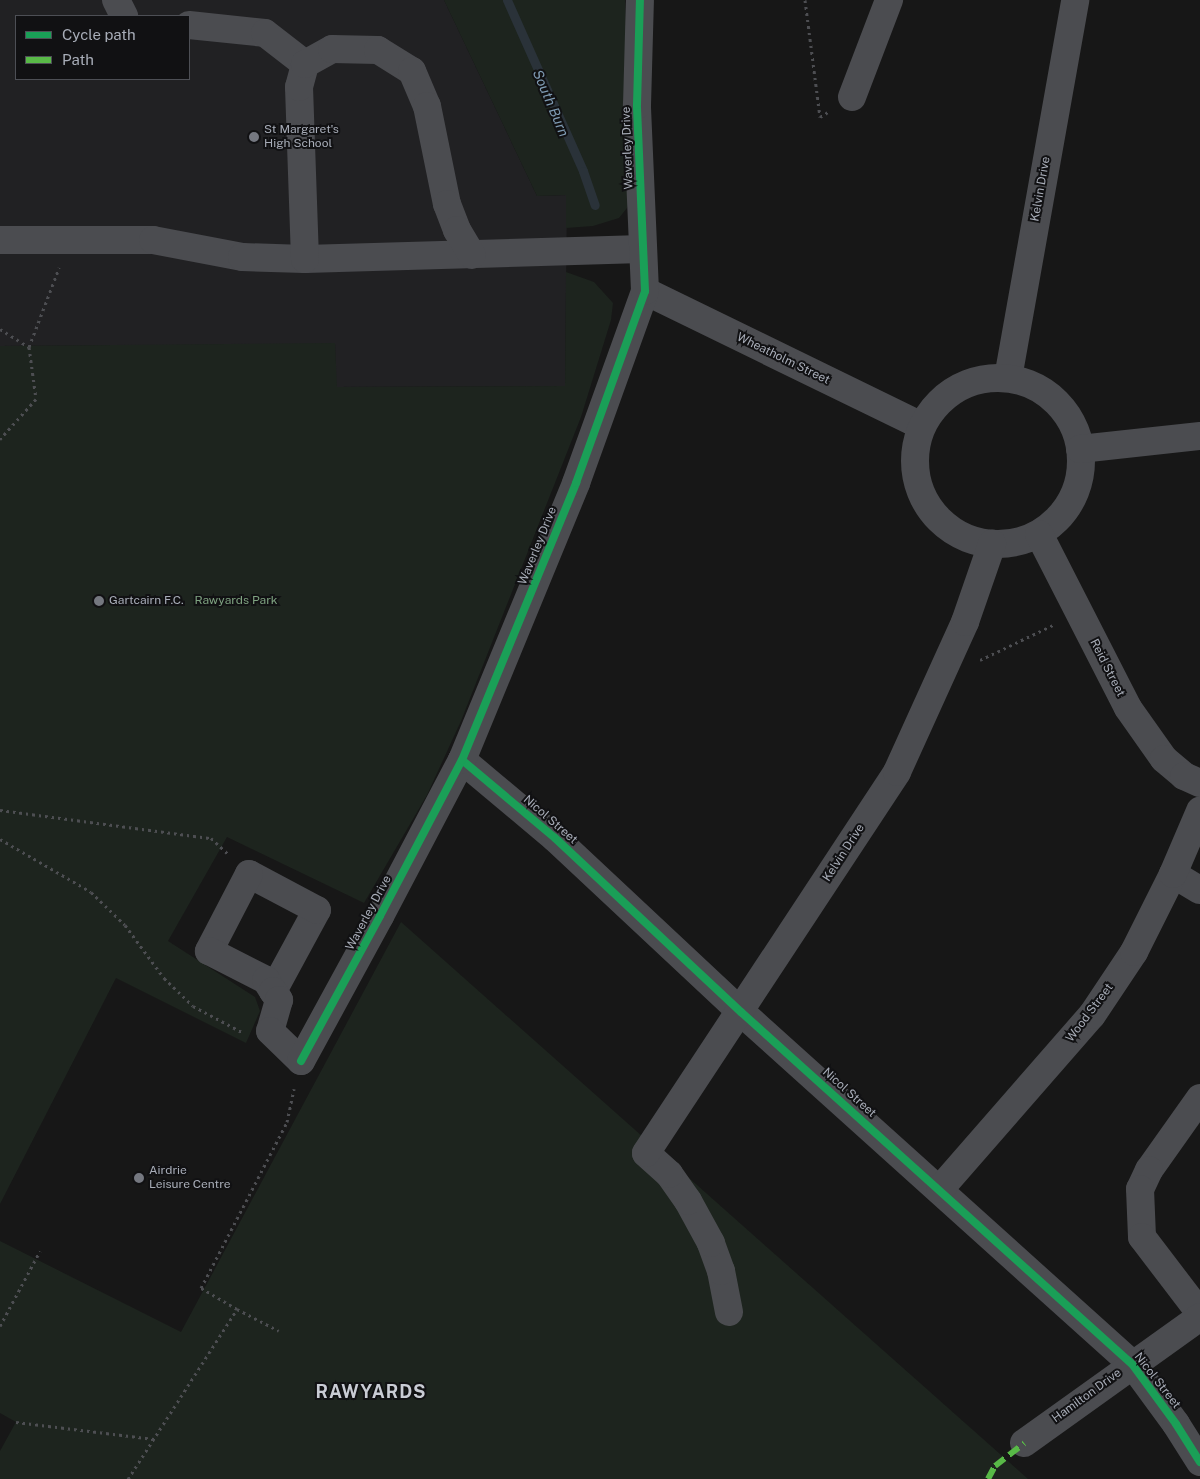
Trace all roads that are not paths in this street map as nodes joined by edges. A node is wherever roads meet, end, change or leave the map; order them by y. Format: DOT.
graph roads {
  1 [pos="116,0"];
  2 [pos="640,0"];
  3 [pos="890,0"];
  4 [pos="1075,0"];
  5 [pos="124,15"];
  6 [pos="190,25"];
  7 [pos="305,64"];
  8 [pos="852,97"];
  9 [pos="0,240"];
  10 [pos="642,250"];
  11 [pos="472,255"];
  12 [pos="305,259"];
  13 [pos="645,291"];
  14 [pos="1008,378"];
  15 [pos="922,426"];
  16 [pos="1200,436"];
  17 [pos="1080,449"];
  18 [pos="1038,534"];
  19 [pos="992,544"];
  20 [pos="462,760"];
  21 [pos="1200,783"];
  22 [pos="1200,811"];
  23 [pos="1173,874"];
  24 [pos="1200,890"];
  25 [pos="273,991"];
  26 [pos="741,1012"];
  27 [pos="1200,1098"];
  28 [pos="940,1189"];
  29 [pos="730,1312"];
  30 [pos="1200,1315"];
  31 [pos="1132,1364"];
  32 [pos="1024,1443"];
  33 [pos="1200,1462"];
  1 -- 5 [label="street"];
  2 -- 10 [label="street, Waverley Drive"];
  3 -- 8 [label="street"];
  4 -- 14 [label="street, Kelvin Drive"];
  6 -- 7 [label="street"];
  7 -- 11 [label="street"];
  7 -- 12 [label="street"];
  9 -- 12 [label="street"];
  10 -- 11 [label="street"];
  10 -- 13 [label="street, Waverley Drive"];
  11 -- 12 [label="street"];
  13 -- 15 [label="street, Wheatholm Street"];
  13 -- 20 [label="street, Waverley Drive"];
  14 -- 15 [label="street"];
  14 -- 17 [label="street"];
  15 -- 19 [label="street"];
  16 -- 17 [label="street"];
  17 -- 18 [label="street"];
  18 -- 19 [label="street"];
  18 -- 21 [label="street, Reid Street"];
  19 -- 26 [label="street, Kelvin Drive"];
  20 -- 25 [label="street, Waverley Drive"];
  20 -- 26 [label="street, Nicol Street"];
  22 -- 23 [label="street, Wood Street"];
  23 -- 24 [label="street"];
  23 -- 28 [label="street, Wood Street"];
  25 -- 25 [label="street"];
  26 -- 28 [label="street, Nicol Street"];
  26 -- 29 [label="street, Kelvin Drive"];
  27 -- 30 [label="street"];
  28 -- 31 [label="street, Nicol Street"];
  30 -- 31 [label="street, Hamilton Drive"];
  31 -- 32 [label="street, Hamilton Drive"];
  31 -- 33 [label="street, Nicol Street"];
}
